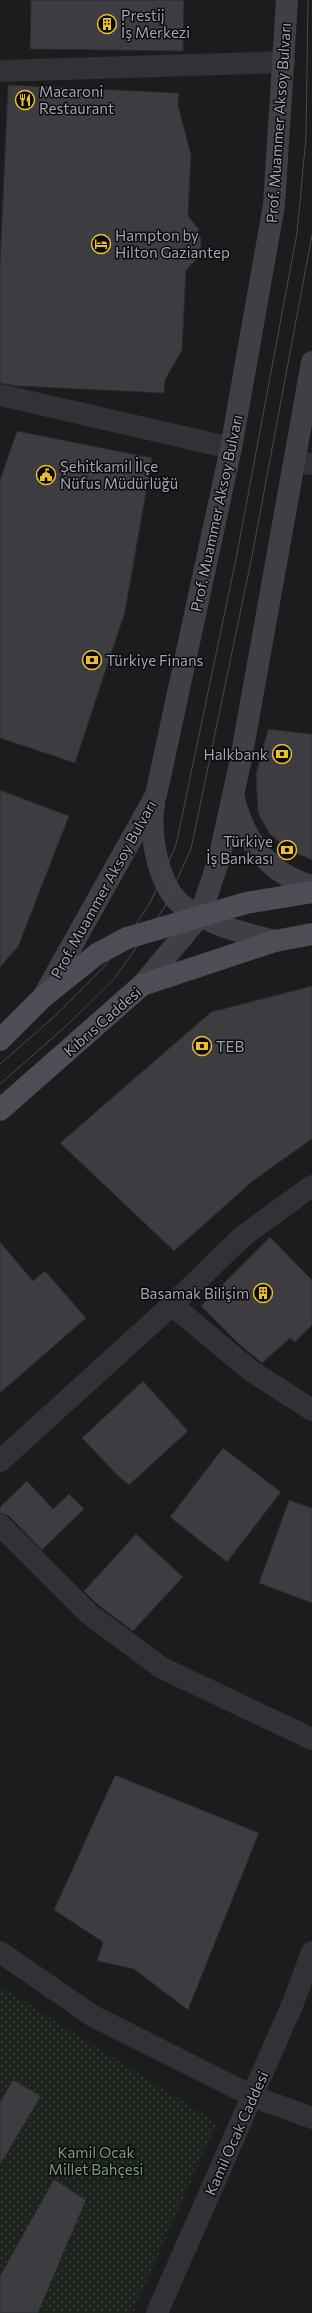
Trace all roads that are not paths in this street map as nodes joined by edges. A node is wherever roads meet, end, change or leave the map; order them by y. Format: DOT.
graph roads {
  1 [pos="287,0"];
  2 [pos="284,62"];
  3 [pos="0,71"];
  4 [pos="312,362"];
  5 [pos="0,395"];
  6 [pos="231,448"];
  7 [pos="304,463"];
  8 [pos="156,795"];
  9 [pos="234,798"];
  10 [pos="312,886"];
  11 [pos="312,892"];
  12 [pos="200,916"];
  13 [pos="312,934"];
  14 [pos="275,941"];
  15 [pos="142,985"];
  16 [pos="43,997"];
  17 [pos="0,1040"];
  18 [pos="0,1110"];
  19 [pos="312,1186"];
  20 [pos="172,1305"];
  21 [pos="312,1410"];
  22 [pos="0,1461"];
  23 [pos="0,1525"];
  24 [pos="312,1739"];
  25 [pos="0,1952"];
  26 [pos="312,1952"];
  27 [pos="252,2096"];
  28 [pos="312,2118"];
  29 [pos="158,2313"];
  1 -- 2 [label="main road, Prof. Muammer Aksoy Bulvarı"];
  2 -- 3 [label="street"];
  2 -- 6 [label="main road, Prof. Muammer Aksoy Bulvarı"];
  4 -- 7 [label="main road"];
  5 -- 6 [label="street"];
  6 -- 8 [label="main road, Prof. Muammer Aksoy Bulvarı"];
  7 -- 9 [label="main road"];
  8 -- 12 [label="main road"];
  8 -- 16 [label="main road, Prof. Muammer Aksoy Bulvarı"];
  9 -- 10 [label="main road"];
  9 -- 12 [label="main road"];
  11 -- 12 [label="main road"];
  12 -- 14 [label="main road"];
  12 -- 15 [label="main road"];
  12 -- 16 [label="main road"];
  13 -- 14 [label="main road, Kıbrıs Caddesi"];
  14 -- 15 [label="main road, Kıbrıs Caddesi"];
  15 -- 18 [label="main road, Kıbrıs Caddesi"];
  16 -- 17 [label="main road"];
  19 -- 20 [label="street"];
  20 -- 21 [label="street"];
  20 -- 22 [label="street"];
  23 -- 24 [label="street"];
  25 -- 27 [label="street"];
  26 -- 27 [label="street, Kamil Ocak Caddesi"];
  27 -- 28 [label="street"];
  27 -- 29 [label="street, Kamil Ocak Caddesi"];
}
